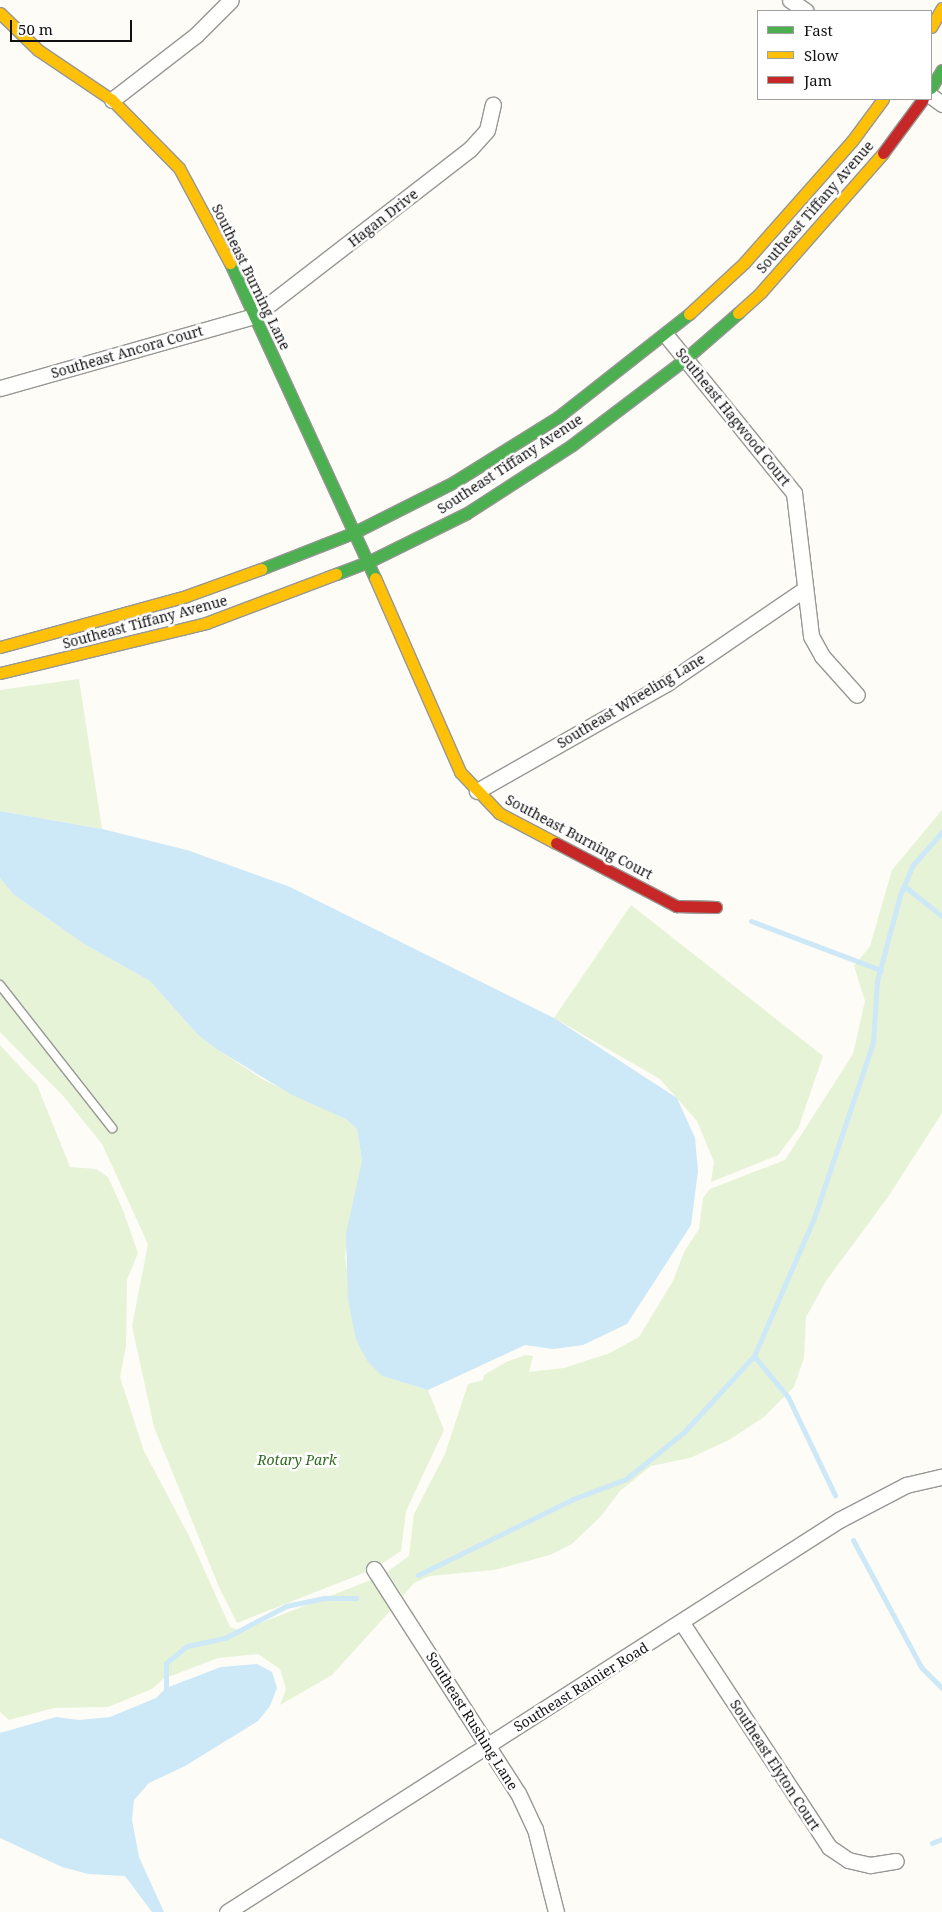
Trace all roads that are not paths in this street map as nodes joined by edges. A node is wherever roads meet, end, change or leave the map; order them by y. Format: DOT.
graph roads {
  1 [pos="231,0"];
  2 [pos="790,0"];
  3 [pos="942,8"];
  4 [pos="805,10"];
  5 [pos="0,13"];
  6 [pos="932,24"];
  7 [pos="942,70"];
  8 [pos="932,86"];
  9 [pos="112,100"];
  10 [pos="883,100"];
  11 [pos="923,100"];
  12 [pos="492,105"];
  13 [pos="254,316"];
  14 [pos="666,335"];
  15 [pos="684,360"];
  16 [pos="0,388"];
  17 [pos="353,533"];
  18 [pos="368,562"];
  19 [pos="806,589"];
  20 [pos="0,647"];
  21 [pos="0,673"];
  22 [pos="857,695"];
  23 [pos="477,791"];
  24 [pos="716,907"];
  25 [pos="0,985"];
  26 [pos="112,1128"];
  27 [pos="942,1477"];
  28 [pos="374,1568"];
  29 [pos="682,1623"];
  30 [pos="490,1745"];
  31 [pos="896,1861"];
  32 [pos="227,1912"];
  33 [pos="556,1912"];
  1 -- 9 [label="street"];
  2 -- 4 [label="street"];
  3 -- 6 [label="street"];
  5 -- 9 [label="street, Southeast Burning Lane"];
  7 -- 8 [label="street"];
  9 -- 13 [label="street, Southeast Burning Lane"];
  10 -- 14 [label="street, Southeast Tiffany Avenue"];
  11 -- 15 [label="street, Southeast Tiffany Avenue"];
  12 -- 13 [label="street, Hagan Drive"];
  13 -- 16 [label="street, Southeast Ancora Court"];
  13 -- 17 [label="street, Southeast Burning Lane"];
  14 -- 15 [label="street, Southeast Hagwood Court"];
  14 -- 17 [label="street, Southeast Tiffany Avenue"];
  15 -- 18 [label="street, Southeast Tiffany Avenue"];
  15 -- 19 [label="street, Southeast Hagwood Court"];
  17 -- 18 [label="street, Southeast Burning Lane"];
  17 -- 20 [label="street, Southeast Tiffany Avenue"];
  18 -- 21 [label="street, Southeast Tiffany Avenue"];
  18 -- 23 [label="street, Southeast Burning Court"];
  19 -- 22 [label="street, Southeast Hagwood Court"];
  19 -- 23 [label="street, Southeast Wheeling Lane"];
  23 -- 24 [label="street, Southeast Burning Court"];
  25 -- 26 [label="lane"];
  27 -- 29 [label="street, Southeast Rainier Road"];
  28 -- 30 [label="street, Southeast Rushing Lane"];
  29 -- 30 [label="street, Southeast Rainier Road"];
  29 -- 31 [label="street, Southeast Elyton Court"];
  30 -- 32 [label="street, Southeast Rainier Road"];
  30 -- 33 [label="street, Southeast Rushing Lane"];
}
